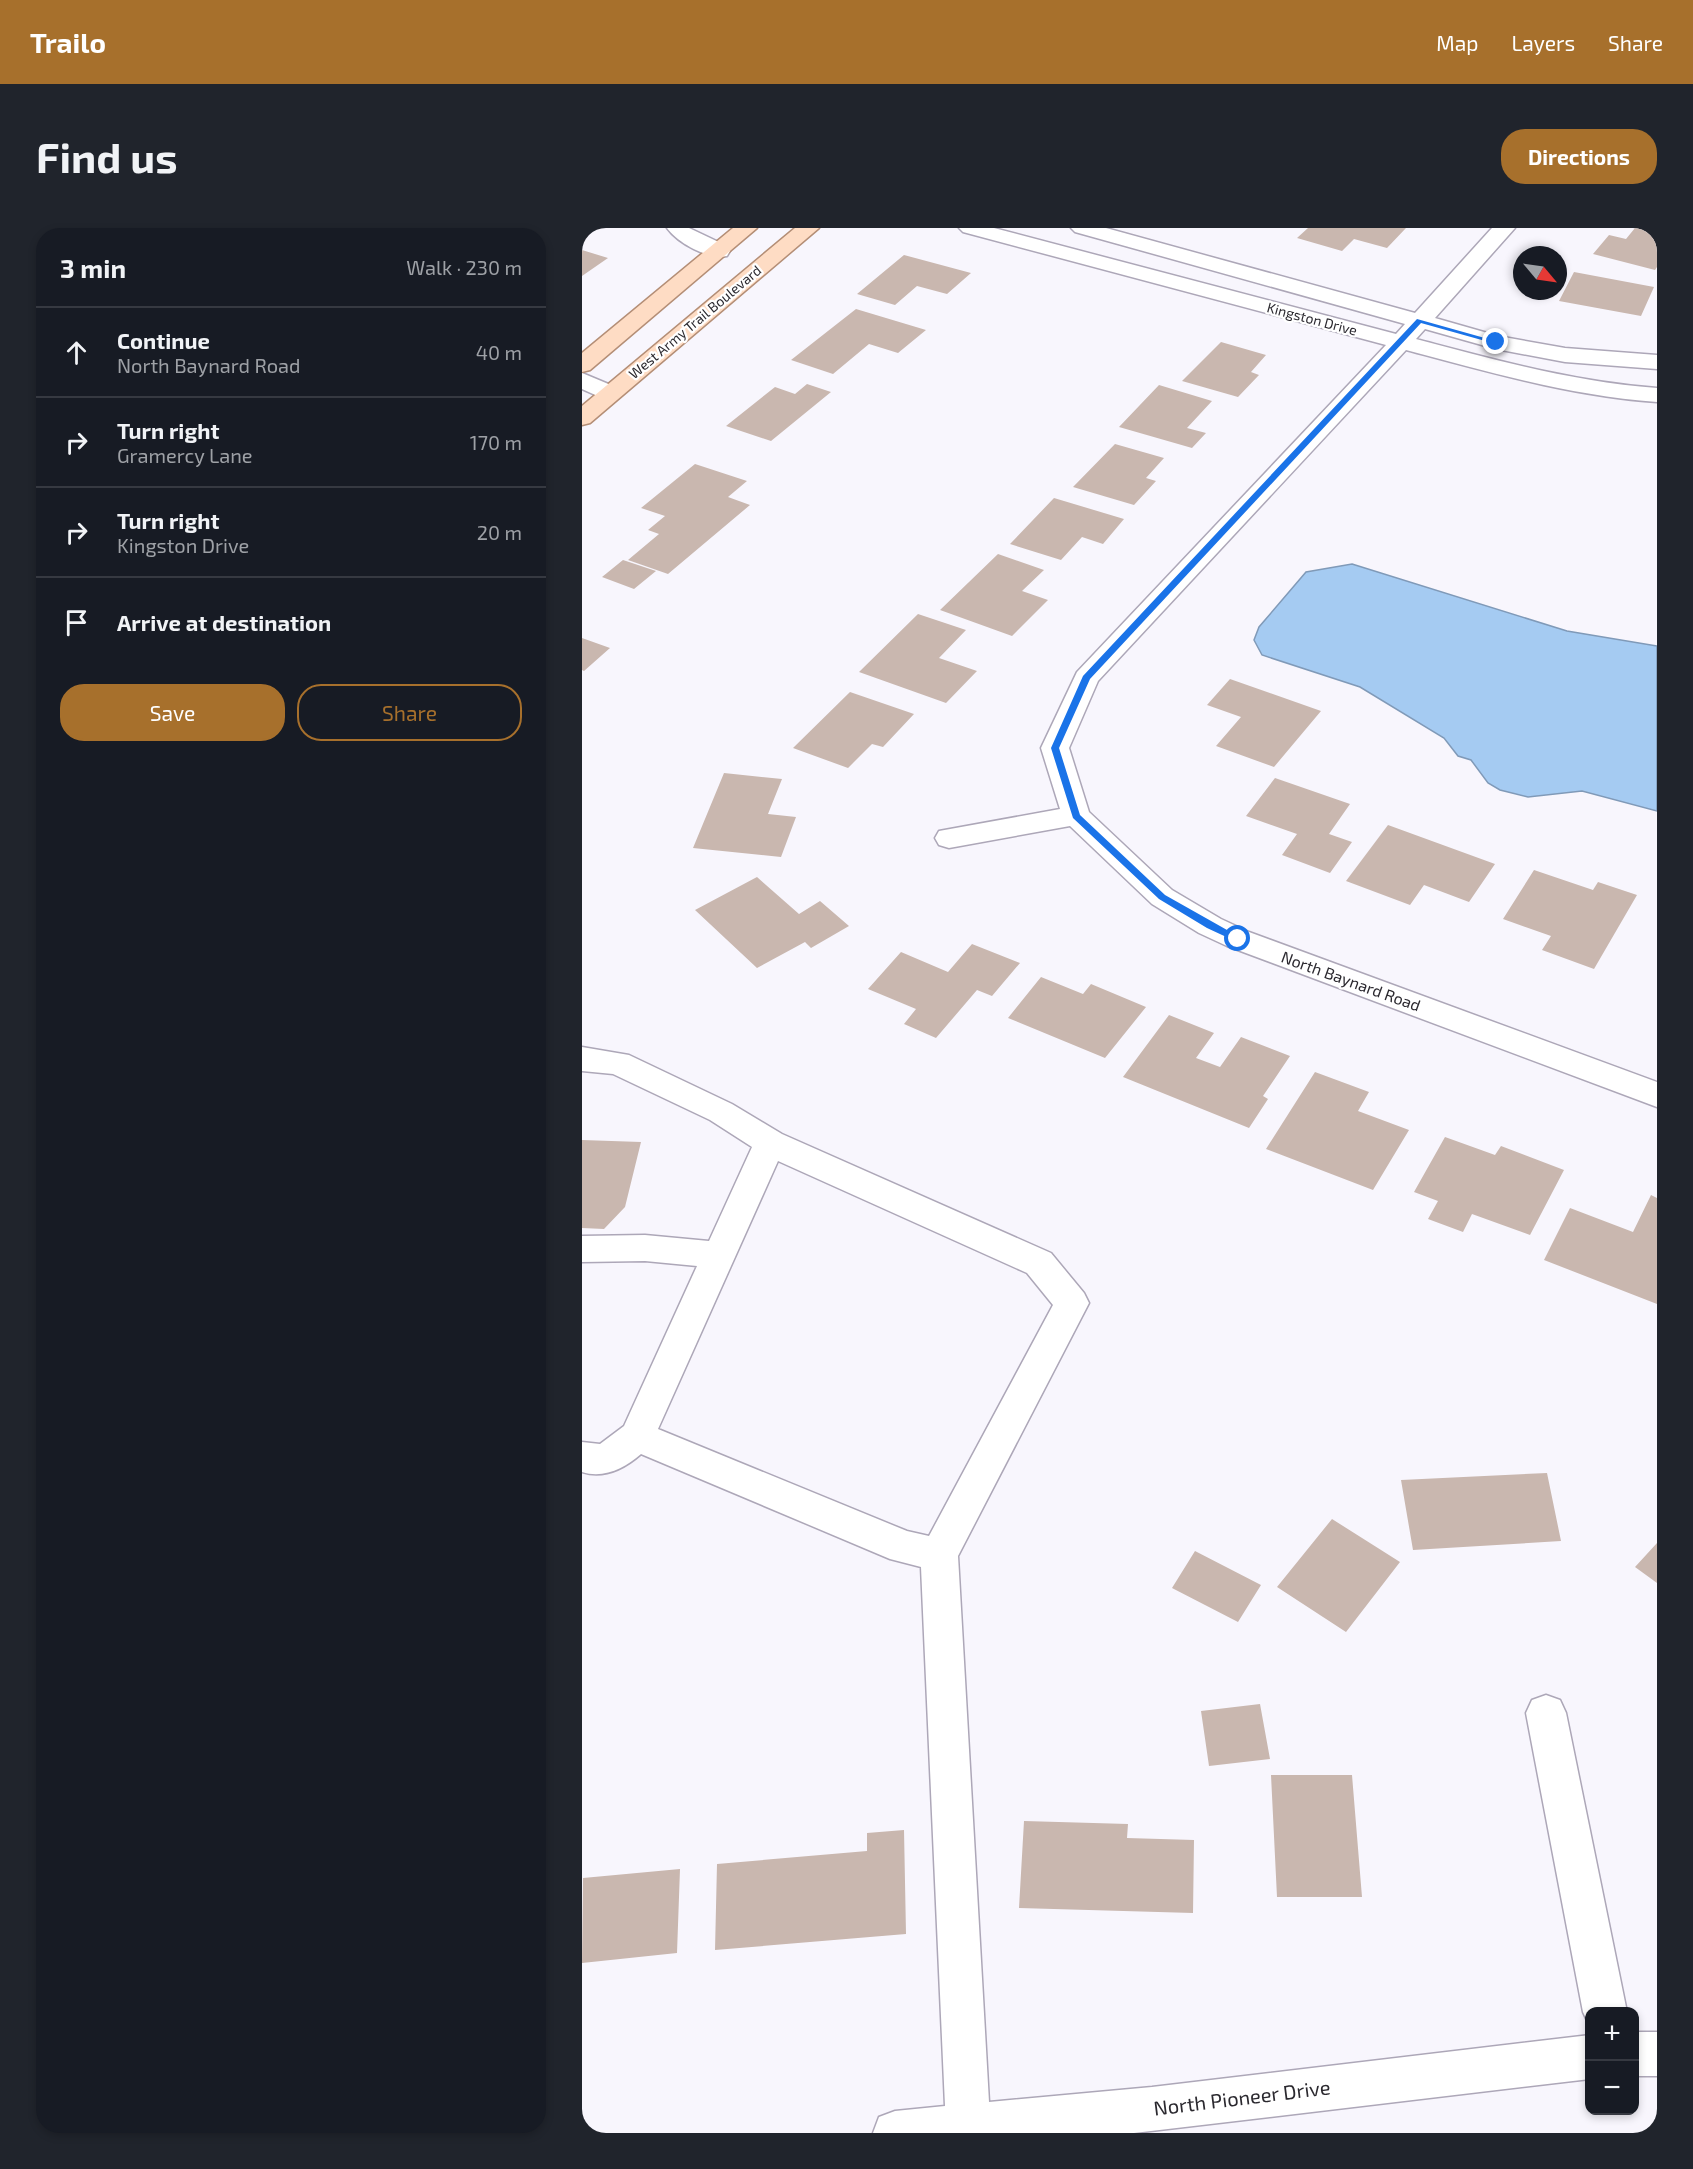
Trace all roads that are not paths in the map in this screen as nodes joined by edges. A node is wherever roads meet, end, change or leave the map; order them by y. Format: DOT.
graph roads {
  1 [pos="678,228"];
  2 [pos="746,228"];
  3 [pos="808,228"];
  4 [pos="970,228"];
  5 [pos="1082,228"];
  6 [pos="1504,228"];
  7 [pos="719,251"];
  8 [pos="1419,321"];
  9 [pos="1401,342"];
  10 [pos="1657,362"];
  11 [pos="582,365"];
  12 [pos="582,380"];
  13 [pos="610,393"];
  14 [pos="1657,395"];
  15 [pos="582,418"];
  16 [pos="1076,816"];
  17 [pos="949,838"];
  18 [pos="582,1059"];
  19 [pos="1657,1095"];
  20 [pos="770,1143"];
  21 [pos="724,1244"];
  22 [pos="582,1249"];
  23 [pos="637,1436"];
  24 [pos="582,1457"];
  25 [pos="939,1555"];
  26 [pos="1546,1713"];
  27 [pos="1604,2007"];
  28 [pos="1639,2054"];
  29 [pos="1657,2054"];
  30 [pos="1585,2058"];
  31 [pos="1154,2121"];
  32 [pos="968,2126"];
  33 [pos="895,2133"];
  1 -- 7 [label="street"];
  2 -- 7 [label="main road"];
  3 -- 13 [label="main road, West Army Trail Boulevard"];
  4 -- 9 [label="street, Kingston Drive"];
  5 -- 8 [label="street, Kingston Drive"];
  6 -- 8 [label="street"];
  7 -- 11 [label="main road"];
  8 -- 9 [label="street"];
  8 -- 10 [label="street, Kingston Drive"];
  9 -- 14 [label="street, Kingston Drive"];
  9 -- 16 [label="street"];
  12 -- 13 [label="street"];
  13 -- 15 [label="main road, West Army Trail Boulevard"];
  16 -- 17 [label="street"];
  16 -- 19 [label="street, North Baynard Road"];
  18 -- 20 [label="street"];
  20 -- 21 [label="street"];
  20 -- 25 [label="street"];
  21 -- 22 [label="street"];
  21 -- 23 [label="street"];
  23 -- 24 [label="street"];
  23 -- 25 [label="street"];
  25 -- 32 [label="street"];
  26 -- 27 [label="street"];
  28 -- 29 [label="street"];
  30 -- 31 [label="street, North Pioneer Drive"];
  31 -- 32 [label="street, North Pioneer Drive"];
  32 -- 33 [label="street, North Pioneer Drive"];
}
